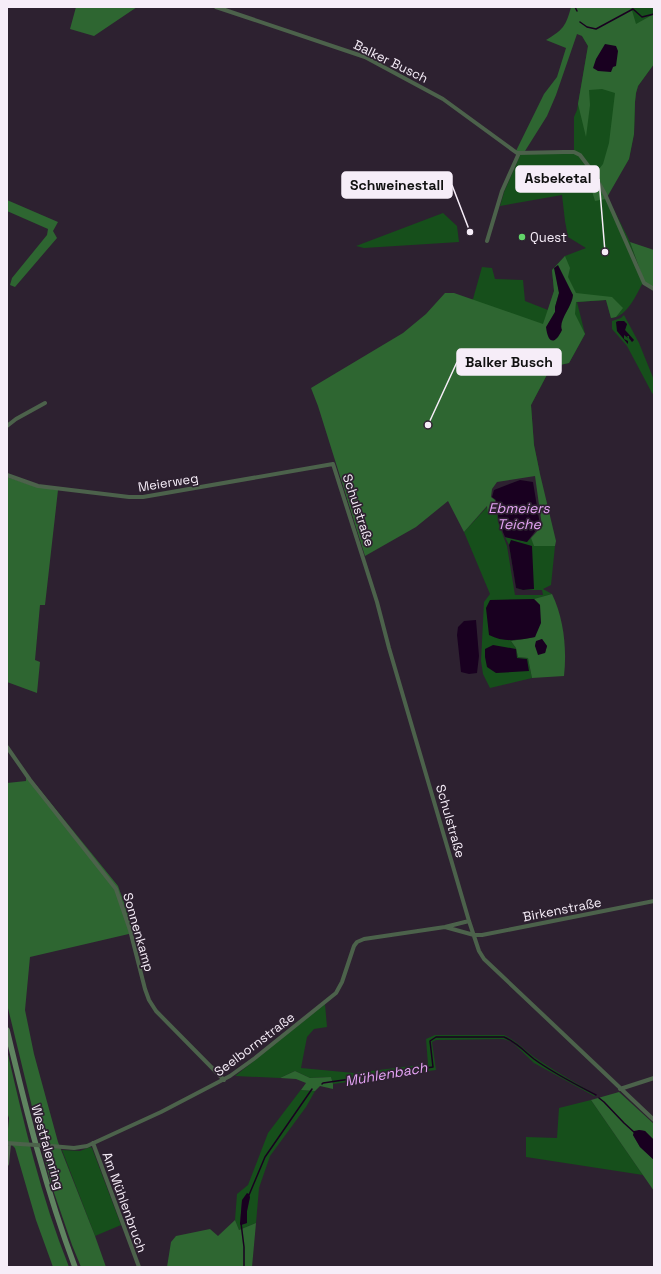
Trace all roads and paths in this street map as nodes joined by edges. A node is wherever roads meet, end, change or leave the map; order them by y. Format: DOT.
graph roads {
  1 [pos="216,7"];
  2 [pos="520,153"];
  3 [pos="487,241"];
  4 [pos="654,289"];
  5 [pos="46,403"];
  6 [pos="7,426"];
  7 [pos="333,464"];
  8 [pos="7,476"];
  9 [pos="7,747"];
  10 [pos="654,902"];
  11 [pos="469,921"];
  12 [pos="445,927"];
  13 [pos="474,935"];
  14 [pos="7,1030"];
  15 [pos="654,1078"];
  16 [pos="224,1080"];
  17 [pos="620,1089"];
  18 [pos="654,1120"];
  19 [pos="93,1143"];
  20 [pos="8,1144"];
  21 [pos="7,1164"];
  22 [pos="75,1267"];
  23 [pos="139,1267"];
  1 -- 2 [label="street, Balker Busch"];
  2 -- 3 [label="street"];
  2 -- 4 [label="street"];
  5 -- 6 [label="street"];
  7 -- 8 [label="street, Meierweg"];
  7 -- 11 [label="street, Schulstraße"];
  9 -- 16 [label="street, Sonnenkamp"];
  10 -- 13 [label="street, Birkenstraße"];
  11 -- 12 [label="street, Seelbornstraße"];
  11 -- 13 [label="street, Schulstraße"];
  12 -- 13 [label="street, Seelbornstraße"];
  12 -- 16 [label="street, Seelbornstraße"];
  13 -- 17 [label="street, Schulstraße"];
  14 -- 22 [label="main road, Westfalenring"];
  15 -- 17 [label="street"];
  16 -- 19 [label="street, Seelbornstraße"];
  17 -- 18 [label="street, Schulstraße"];
  19 -- 20 [label="street, Seelbornstraße, bridge"];
  19 -- 23 [label="street, Am Mühlenbruch"];
  20 -- 21 [label="street"];
}
